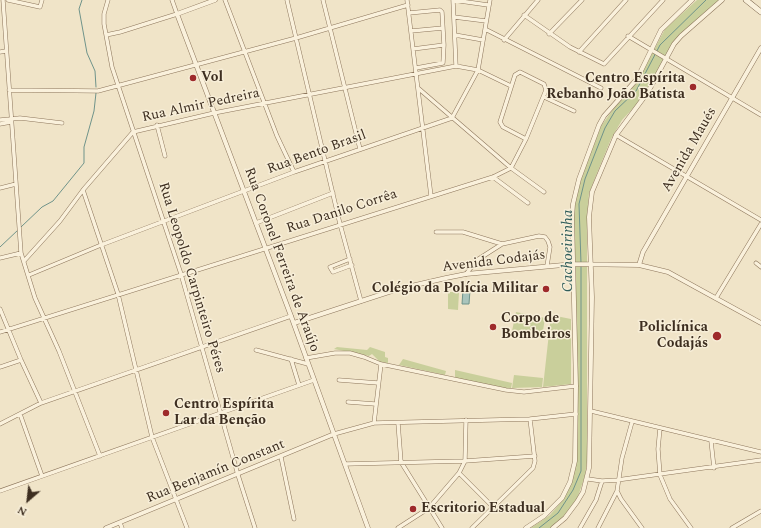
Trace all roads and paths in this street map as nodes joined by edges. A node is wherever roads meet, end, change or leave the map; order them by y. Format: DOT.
graph roads {
  1 [pos="3,0"];
  2 [pos="8,0"];
  3 [pos="42,0"];
  4 [pos="108,0"];
  5 [pos="172,0"];
  6 [pos="215,0"];
  7 [pos="225,0"];
  8 [pos="287,0"];
  9 [pos="323,0"];
  10 [pos="407,0"];
  11 [pos="453,0"];
  12 [pos="490,0"];
  13 [pos="538,0"];
  14 [pos="582,0"];
  15 [pos="626,0"];
  16 [pos="663,0"];
  17 [pos="692,0"];
  18 [pos="722,0"];
  19 [pos="746,0"];
  20 [pos="408,5"];
  21 [pos="488,5"];
  22 [pos="761,12"];
  23 [pos="409,13"];
  24 [pos="177,14"];
  25 [pos="524,14"];
  26 [pos="454,17"];
  27 [pos="486,21"];
  28 [pos="443,28"];
  29 [pos="330,29"];
  30 [pos="484,29"];
  31 [pos="411,31"];
  32 [pos="550,34"];
  33 [pos="106,35"];
  34 [pos="455,35"];
  35 [pos="628,36"];
  36 [pos="296,38"];
  37 [pos="483,40"];
  38 [pos="504,40"];
  39 [pos="444,45"];
  40 [pos="761,48"];
  41 [pos="413,49"];
  42 [pos="6,51"];
  43 [pos="245,51"];
  44 [pos="652,51"];
  45 [pos="0,52"];
  46 [pos="579,52"];
  47 [pos="665,58"];
  48 [pos="196,64"];
  49 [pos="456,66"];
  50 [pos="416,68"];
  51 [pos="478,70"];
  52 [pos="417,74"];
  53 [pos="511,86"];
  54 [pos="118,87"];
  55 [pos="418,88"];
  56 [pos="601,88"];
  57 [pos="345,89"];
  58 [pos="9,90"];
  59 [pos="310,95"];
  60 [pos="544,97"];
  61 [pos="732,98"];
  62 [pos="265,104"];
  63 [pos="574,111"];
  64 [pos="214,113"];
  65 [pos="761,115"];
  66 [pos="452,118"];
  67 [pos="0,120"];
  68 [pos="11,120"];
  69 [pos="62,123"];
  70 [pos="0,124"];
  71 [pos="157,125"];
  72 [pos="423,129"];
  73 [pos="132,132"];
  74 [pos="616,134"];
  75 [pos="526,139"];
  76 [pos="360,149"];
  77 [pos="166,156"];
  78 [pos="325,161"];
  79 [pos="511,168"];
  80 [pos="294,172"];
  81 [pos="494,177"];
  82 [pos="688,177"];
  83 [pos="16,184"];
  84 [pos="0,188"];
  85 [pos="83,190"];
  86 [pos="244,192"];
  87 [pos="544,192"];
  88 [pos="333,193"];
  89 [pos="431,196"];
  90 [pos="528,203"];
  91 [pos="761,220"];
  92 [pos="162,222"];
  93 [pos="256,222"];
  94 [pos="340,224"];
  95 [pos="761,224"];
  96 [pos="436,232"];
  97 [pos="502,244"];
  98 [pos="101,245"];
  99 [pos="266,249"];
  100 [pos="21,253"];
  101 [pos="0,258"];
  102 [pos="350,259"];
  103 [pos="24,261"];
  104 [pos="756,263"];
  105 [pos="575,264"];
  106 [pos="589,264"];
  107 [pos="352,265"];
  108 [pos="639,265"];
  109 [pos="547,266"];
  110 [pos="761,267"];
  111 [pos="181,274"];
  112 [pos="466,274"];
  113 [pos="29,275"];
  114 [pos="118,294"];
  115 [pos="716,298"];
  116 [pos="361,301"];
  117 [pos="0,309"];
  118 [pos="291,316"];
  119 [pos="43,318"];
  120 [pos="294,323"];
  121 [pos="761,323"];
  122 [pos="9,330"];
  123 [pos="0,332"];
  124 [pos="203,347"];
  125 [pos="256,350"];
  126 [pos="306,358"];
  127 [pos="291,359"];
  128 [pos="20,360"];
  129 [pos="308,364"];
  130 [pos="381,364"];
  131 [pos="0,367"];
  132 [pos="136,369"];
  133 [pos="314,380"];
  134 [pos="340,380"];
  135 [pos="378,383"];
  136 [pos="299,385"];
  137 [pos="576,386"];
  138 [pos="75,390"];
  139 [pos="348,402"];
  140 [pos="41,403"];
  141 [pos="375,404"];
  142 [pos="590,411"];
  143 [pos="220,412"];
  144 [pos="20,414"];
  145 [pos="576,414"];
  146 [pos="530,419"];
  147 [pos="466,420"];
  148 [pos="632,422"];
  149 [pos="374,423"];
  150 [pos="398,423"];
  151 [pos="0,424"];
  152 [pos="660,428"];
  153 [pos="334,434"];
  154 [pos="152,437"];
  155 [pos="711,440"];
  156 [pos="761,452"];
  157 [pos="100,456"];
  158 [pos="535,456"];
  159 [pos="281,457"];
  160 [pos="465,460"];
  161 [pos="761,460"];
  162 [pos="401,462"];
  163 [pos="345,464"];
  164 [pos="714,468"];
  165 [pos="459,473"];
  166 [pos="238,475"];
  167 [pos="660,475"];
  168 [pos="42,476"];
  169 [pos="588,479"];
  170 [pos="617,480"];
  171 [pos="602,481"];
  172 [pos="0,491"];
  173 [pos="617,491"];
  174 [pos="176,501"];
  175 [pos="429,508"];
  176 [pos="494,508"];
  177 [pos="761,511"];
  178 [pos="294,519"];
  179 [pos="120,523"];
  180 [pos="106,528"];
  181 [pos="122,528"];
  182 [pos="187,528"];
  183 [pos="255,528"];
  184 [pos="368,528"];
  185 [pos="398,528"];
  186 [pos="442,528"];
  187 [pos="472,528"];
  188 [pos="526,528"];
  189 [pos="553,528"];
  190 [pos="580,528"];
  191 [pos="598,528"];
  192 [pos="642,528"];
  193 [pos="691,528"];
  194 [pos="733,528"];
  1 -- 42 [label="street"];
  2 -- 3 [label="street"];
  4 -- 33 [label="street, Rua Leopoldo Carpinteiro Péres"];
  5 -- 24 [label="street, Rua Coronel Ferreira de Araújo"];
  6 -- 24 [label="street"];
  7 -- 43 [label="street"];
  8 -- 36 [label="street"];
  9 -- 29 [label="street"];
  10 -- 20 [label="street"];
  11 -- 21 [label="street"];
  11 -- 26 [label="street"];
  12 -- 21 [label="street"];
  13 -- 25 [label="street"];
  14 -- 32 [label="street"];
  15 -- 46 [label="street"];
  16 -- 35 [label="street"];
  17 -- 44 [label="street"];
  18 -- 47 [label="street"];
  19 -- 22 [label="main road"];
  20 -- 23 [label="street"];
  20 -- 29 [label="street"];
  21 -- 27 [label="street"];
  23 -- 28 [label="street"];
  23 -- 31 [label="street"];
  24 -- 33 [label="street"];
  24 -- 48 [label="street, Rua Coronel Ferreira de Araújo"];
  25 -- 32 [label="street"];
  25 -- 38 [label="street"];
  26 -- 27 [label="street"];
  26 -- 34 [label="street"];
  27 -- 30 [label="street"];
  28 -- 31 [label="street"];
  28 -- 39 [label="street"];
  29 -- 36 [label="street"];
  29 -- 57 [label="street"];
  30 -- 37 [label="street"];
  30 -- 38 [label="street"];
  31 -- 41 [label="street"];
  32 -- 46 [label="street"];
  33 -- 54 [label="street, Rua Leopoldo Carpinteiro Péres"];
  34 -- 37 [label="street"];
  34 -- 49 [label="street"];
  35 -- 44 [label="street"];
  35 -- 46 [label="street"];
  36 -- 43 [label="street"];
  36 -- 59 [label="street"];
  37 -- 51 [label="street"];
  38 -- 56 [label="street"];
  39 -- 41 [label="street"];
  39 -- 50 [label="street"];
  40 -- 61 [label="street, Avenida Maués"];
  41 -- 50 [label="street"];
  42 -- 45 [label="street"];
  42 -- 58 [label="street"];
  43 -- 48 [label="street"];
  43 -- 62 [label="street"];
  44 -- 47 [label="street"];
  44 -- 105 [label="street"];
  47 -- 61 [label="street"];
  47 -- 74 [label="street"];
  48 -- 54 [label="street"];
  48 -- 64 [label="street, Rua Coronel Ferreira de Araújo"];
  49 -- 51 [label="street"];
  49 -- 52 [label="street, Rua Almir Pedreira"];
  50 -- 52 [label="street"];
  51 -- 53 [label="street"];
  51 -- 66 [label="street"];
  52 -- 55 [label="street"];
  52 -- 57 [label="street, Rua Almir Pedreira"];
  53 -- 60 [label="street"];
  53 -- 75 [label="street"];
  54 -- 58 [label="street"];
  54 -- 73 [label="street, Rua Leopoldo Carpinteiro Péres"];
  55 -- 66 [label="street"];
  55 -- 72 [label="street"];
  57 -- 59 [label="street, Rua Almir Pedreira"];
  57 -- 76 [label="street"];
  58 -- 68 [label="street"];
  59 -- 62 [label="street, Rua Almir Pedreira"];
  59 -- 78 [label="street"];
  60 -- 63 [label="street"];
  60 -- 75 [label="street"];
  61 -- 65 [label="street"];
  61 -- 82 [label="street, Avenida Maués"];
  62 -- 64 [label="street, Rua Almir Pedreira"];
  62 -- 80 [label="street"];
  64 -- 71 [label="street, Rua Almir Pedreira"];
  64 -- 86 [label="street, Rua Coronel Ferreira de Araújo"];
  66 -- 72 [label="street, Rua Bento Brasil"];
  66 -- 79 [label="street"];
  67 -- 68 [label="street"];
  68 -- 69 [label="street"];
  68 -- 70 [label="street"];
  68 -- 83 [label="street"];
  71 -- 73 [label="street, Rua Almir Pedreira"];
  71 -- 77 [label="street"];
  72 -- 76 [label="street, Rua Bento Brasil"];
  72 -- 89 [label="street"];
  73 -- 85 [label="street, Rua Almir Pedreira"];
  73 -- 92 [label="street, Rua Leopoldo Carpinteiro Péres"];
  74 -- 82 [label="street"];
  74 -- 106 [label="street"];
  75 -- 79 [label="street"];
  76 -- 78 [label="street, Rua Bento Brasil"];
  78 -- 80 [label="street, Rua Bento Brasil"];
  78 -- 88 [label="street"];
  79 -- 81 [label="street, Rua Danilo Corrêa"];
  79 -- 87 [label="street"];
  80 -- 86 [label="street, Rua Bento Brasil"];
  81 -- 89 [label="street, Rua Danilo Corrêa"];
  81 -- 90 [label="street"];
  82 -- 91 [label="street"];
  82 -- 108 [label="street, Avenida Maués"];
  83 -- 84 [label="street"];
  83 -- 100 [label="street"];
  85 -- 98 [label="street"];
  85 -- 103 [label="street, Rua Almir Pedreira"];
  86 -- 92 [label="street, Rua Bento Brasil"];
  86 -- 93 [label="street, Rua Coronel Ferreira de Araújo"];
  88 -- 93 [label="street"];
  88 -- 94 [label="street"];
  89 -- 94 [label="street, Rua Danilo Corrêa"];
  92 -- 98 [label="street, Rua Bento Brasil"];
  92 -- 111 [label="street, Rua Leopoldo Carpinteiro Péres"];
  93 -- 99 [label="street, Rua Coronel Ferreira de Araújo"];
  94 -- 99 [label="street, Rua Danilo Corrêa"];
  94 -- 102 [label="street"];
  95 -- 115 [label="street"];
  96 -- 97 [label="street"];
  97 -- 109 [label="street"];
  97 -- 112 [label="street"];
  98 -- 113 [label="street, Rua Bento Brasil"];
  98 -- 114 [label="street"];
  99 -- 111 [label="street, Rua Danilo Corrêa"];
  99 -- 118 [label="street, Rua Coronel Ferreira de Araújo"];
  100 -- 101 [label="street"];
  100 -- 103 [label="street"];
  102 -- 107 [label="street"];
  102 -- 107 [label="street"];
  103 -- 113 [label="street"];
  104 -- 110 [label="street"];
  105 -- 106 [label="street, Avenida Codajás"];
  105 -- 109 [label="street, Avenida Codajás"];
  105 -- 137 [label="street"];
  106 -- 108 [label="street, Avenida Codajás"];
  106 -- 142 [label="street"];
  107 -- 116 [label="street"];
  108 -- 115 [label="street, Avenida Codajás"];
  109 -- 112 [label="street, Avenida Codajás"];
  111 -- 114 [label="street, Rua Danilo Corrêa"];
  111 -- 124 [label="street, Rua Leopoldo Carpinteiro Péres"];
  112 -- 116 [label="street, Avenida Codajás"];
  113 -- 119 [label="street"];
  114 -- 119 [label="street, Rua Danilo Corrêa"];
  114 -- 132 [label="street"];
  115 -- 121 [label="street, Avenida Codajás"];
  116 -- 120 [label="street, Avenida Codajás"];
  117 -- 122 [label="street"];
  118 -- 120 [label="street, Rua Coronel Ferreira de Araújo"];
  118 -- 124 [label="street"];
  119 -- 122 [label="street, Rua Danilo Corrêa"];
  119 -- 138 [label="street"];
  120 -- 126 [label="street, Rua Coronel Ferreira de Araújo"];
  122 -- 123 [label="street, Rua Danilo Corrêa"];
  122 -- 128 [label="street"];
  124 -- 132 [label="street"];
  124 -- 143 [label="street, Rua Leopoldo Carpinteiro Péres"];
  125 -- 127 [label="street"];
  126 -- 129 [label="street, Rua Coronel Ferreira de Araújo"];
  126 -- 130 [label="street"];
  127 -- 129 [label="street"];
  127 -- 136 [label="street"];
  128 -- 131 [label="street"];
  128 -- 140 [label="street"];
  129 -- 133 [label="street, Rua Coronel Ferreira de Araújo"];
  130 -- 135 [label="street"];
  130 -- 137 [label="street"];
  132 -- 138 [label="street"];
  132 -- 154 [label="street"];
  133 -- 136 [label="street"];
  133 -- 153 [label="street, Rua Coronel Ferreira de Araújo"];
  134 -- 135 [label="street"];
  135 -- 141 [label="street"];
  136 -- 143 [label="street"];
  137 -- 145 [label="street"];
  138 -- 140 [label="street"];
  138 -- 157 [label="street"];
  139 -- 141 [label="street"];
  140 -- 144 [label="street"];
  141 -- 149 [label="street"];
  142 -- 148 [label="street"];
  142 -- 169 [label="street"];
  143 -- 154 [label="street"];
  143 -- 166 [label="street, Rua Leopoldo Carpinteiro Péres"];
  144 -- 151 [label="street"];
  144 -- 168 [label="street"];
  145 -- 146 [label="street"];
  145 -- 188 [label="street"];
  146 -- 147 [label="street"];
  146 -- 158 [label="street"];
  147 -- 150 [label="street"];
  147 -- 160 [label="street"];
  148 -- 152 [label="street"];
  148 -- 170 [label="street"];
  149 -- 150 [label="street"];
  149 -- 153 [label="street"];
  150 -- 162 [label="street"];
  152 -- 155 [label="street"];
  152 -- 167 [label="street"];
  153 -- 159 [label="street, Rua Benjamín Constant"];
  153 -- 163 [label="street, Rua Coronel Ferreira de Araújo"];
  154 -- 157 [label="street"];
  154 -- 174 [label="street"];
  155 -- 156 [label="street"];
  155 -- 164 [label="street"];
  157 -- 168 [label="street"];
  158 -- 160 [label="street"];
  158 -- 176 [label="street"];
  159 -- 166 [label="street, Rua Benjamín Constant"];
  159 -- 178 [label="street"];
  160 -- 162 [label="street"];
  160 -- 165 [label="street"];
  161 -- 164 [label="street"];
  162 -- 163 [label="street"];
  162 -- 175 [label="street"];
  163 -- 184 [label="street, Rua Coronel Ferreira de Araújo"];
  164 -- 167 [label="street"];
  165 -- 175 [label="street"];
  165 -- 176 [label="street"];
  166 -- 174 [label="street, Rua Benjamín Constant"];
  166 -- 183 [label="street, Rua Leopoldo Carpinteiro Péres"];
  167 -- 170 [label="street"];
  167 -- 193 [label="street"];
  168 -- 172 [label="street"];
  169 -- 171 [label="street"];
  169 -- 189 [label="street"];
  170 -- 171 [label="street"];
  170 -- 173 [label="street"];
  171 -- 190 [label="street"];
  173 -- 191 [label="street"];
  173 -- 192 [label="street"];
  174 -- 179 [label="street, Rua Benjamín Constant"];
  174 -- 182 [label="street"];
  175 -- 185 [label="street"];
  175 -- 186 [label="street"];
  176 -- 187 [label="street"];
  177 -- 194 [label="street"];
  179 -- 180 [label="street, Rua Benjamín Constant"];
  179 -- 181 [label="street"];
}
